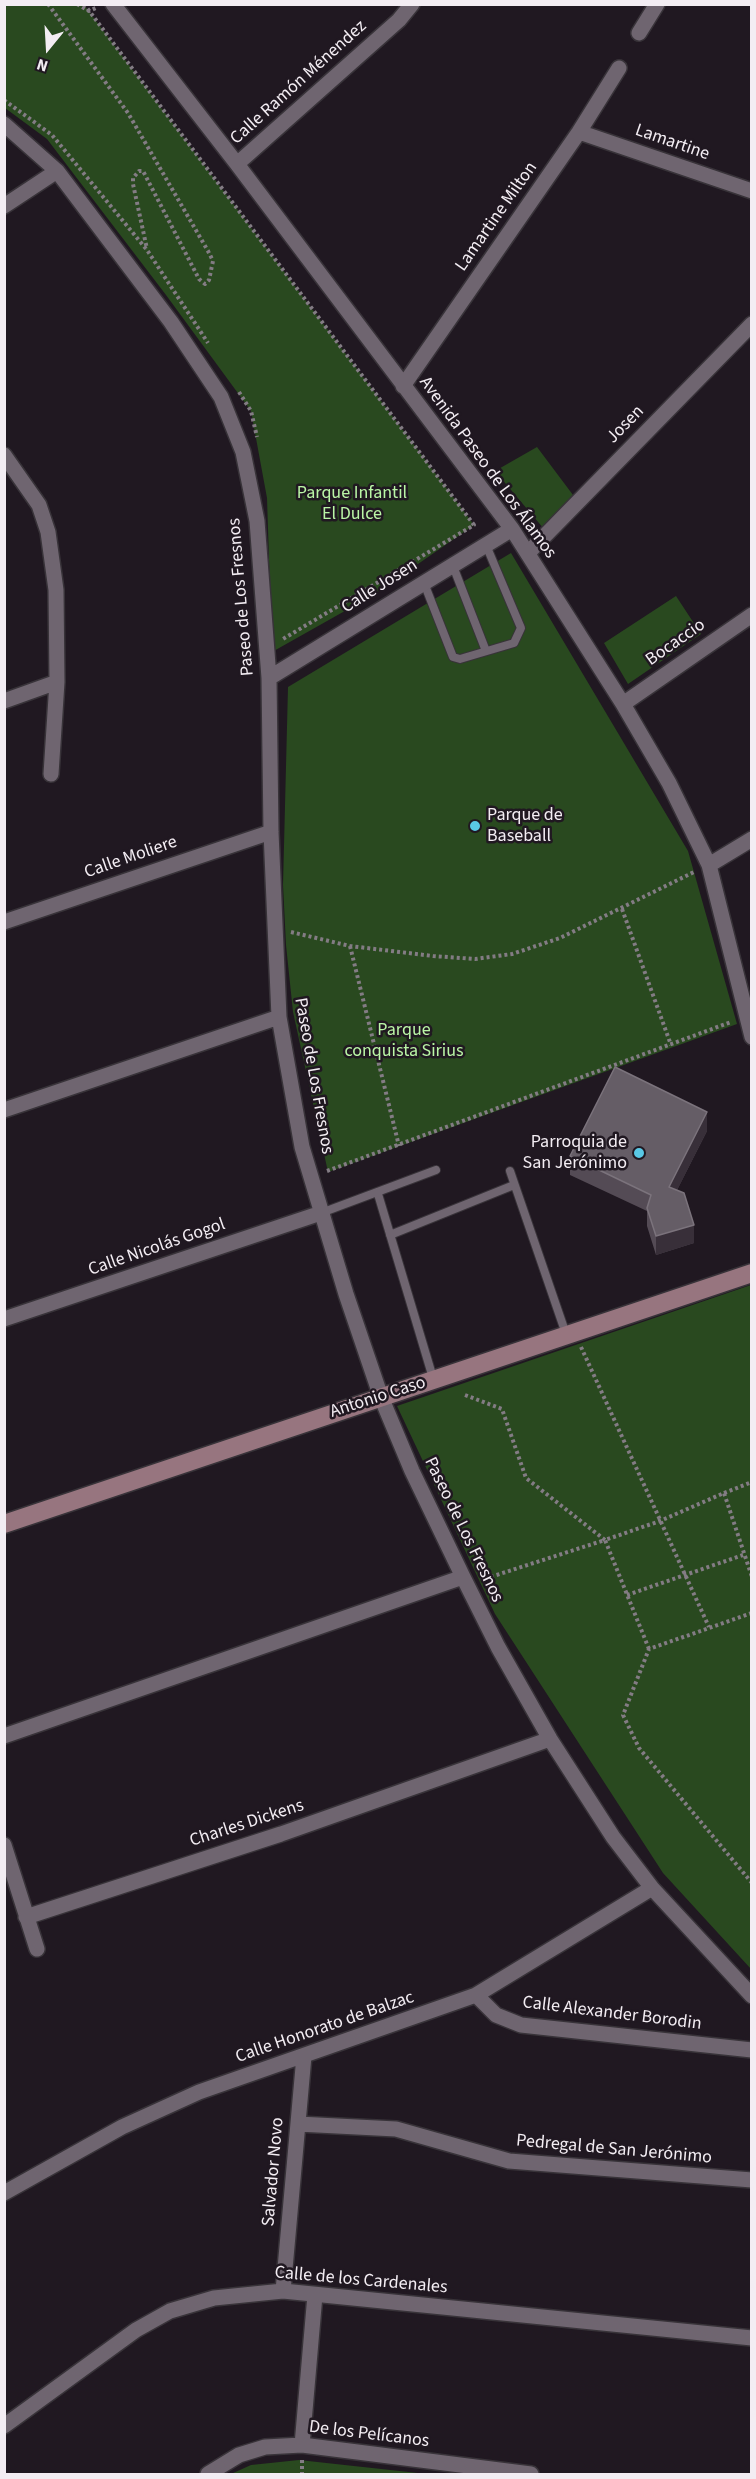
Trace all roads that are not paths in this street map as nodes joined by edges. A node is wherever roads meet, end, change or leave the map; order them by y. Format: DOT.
graph roads {
  1 [pos="113,4"];
  2 [pos="412,4"];
  3 [pos="657,4"];
  4 [pos="639,33"];
  5 [pos="619,68"];
  6 [pos="4,124"];
  7 [pos="579,132"];
  8 [pos="237,164"];
  9 [pos="57,171"];
  10 [pos="752,191"];
  11 [pos="4,206"];
  12 [pos="752,324"];
  13 [pos="403,386"];
  14 [pos="6,462"];
  15 [pos="512,529"];
  16 [pos="486,545"];
  17 [pos="528,553"];
  18 [pos="453,566"];
  19 [pos="424,583"];
  20 [pos="752,615"];
  21 [pos="486,651"];
  22 [pos="269,678"];
  23 [pos="57,682"];
  24 [pos="4,701"];
  25 [pos="623,704"];
  26 [pos="51,774"];
  27 [pos="271,832"];
  28 [pos="752,839"];
  29 [pos="709,865"];
  30 [pos="4,922"];
  31 [pos="279,1017"];
  32 [pos="752,1037"];
  33 [pos="4,1110"];
  34 [pos="436,1170"];
  35 [pos="510,1171"];
  36 [pos="514,1185"];
  37 [pos="378,1194"];
  38 [pos="321,1213"];
  39 [pos="390,1234"];
  40 [pos="752,1273"];
  41 [pos="4,1319"];
  42 [pos="571,1334"];
  43 [pos="433,1380"];
  44 [pos="381,1397"];
  45 [pos="4,1524"];
  46 [pos="463,1577"];
  47 [pos="4,1736"];
  48 [pos="550,1738"];
  49 [pos="4,1845"];
  50 [pos="652,1888"];
  51 [pos="26,1917"];
  52 [pos="37,1949"];
  53 [pos="476,1995"];
  54 [pos="752,1996"];
  55 [pos="752,2050"];
  56 [pos="304,2056"];
  57 [pos="298,2124"];
  58 [pos="752,2181"];
  59 [pos="4,2193"];
  60 [pos="283,2291"];
  61 [pos="315,2295"];
  62 [pos="752,2338"];
  63 [pos="4,2427"];
  64 [pos="302,2445"];
  65 [pos="208,2475"];
  66 [pos="531,2475"];
  1 -- 8 [label="street, Avenida Paseo de Los Álamos"];
  2 -- 8 [label="street, Calle Ramón Ménendez"];
  3 -- 4 [label="street"];
  5 -- 7 [label="street, Lamartine Milton"];
  6 -- 9 [label="street, Paseo de Los Fresnos"];
  7 -- 10 [label="street, Lamartine"];
  7 -- 13 [label="street, Lamartine Milton"];
  8 -- 13 [label="street, Avenida Paseo de Los Álamos"];
  9 -- 11 [label="street"];
  9 -- 22 [label="street, Paseo de Los Fresnos"];
  12 -- 17 [label="street, Josen"];
  13 -- 15 [label="street, Avenida Paseo de Los Álamos"];
  14 -- 23 [label="street"];
  15 -- 16 [label="street, Calle Josen"];
  15 -- 17 [label="street, Avenida Paseo de Los Álamos"];
  16 -- 18 [label="street, Calle Josen"];
  16 -- 21 [label="lane"];
  17 -- 25 [label="street, Avenida Paseo de Los Álamos"];
  18 -- 19 [label="street, Calle Josen"];
  18 -- 21 [label="lane"];
  19 -- 21 [label="lane"];
  19 -- 22 [label="street, Calle Josen"];
  20 -- 25 [label="street, Bocaccio"];
  22 -- 27 [label="street, Paseo de Los Fresnos"];
  23 -- 24 [label="street"];
  23 -- 26 [label="street"];
  25 -- 29 [label="street, Avenida Paseo de Los Álamos"];
  27 -- 30 [label="street, Calle Moliere"];
  27 -- 31 [label="street, Paseo de Los Fresnos"];
  28 -- 29 [label="street"];
  29 -- 32 [label="street, Avenida Paseo de Los Álamos"];
  31 -- 33 [label="street"];
  31 -- 38 [label="street, Paseo de Los Fresnos"];
  34 -- 37 [label="lane"];
  35 -- 36 [label="lane"];
  36 -- 39 [label="lane"];
  36 -- 42 [label="lane"];
  37 -- 38 [label="lane"];
  37 -- 39 [label="lane"];
  38 -- 41 [label="street, Calle Nicolás Gogol"];
  38 -- 44 [label="street, Paseo de Los Fresnos"];
  39 -- 43 [label="lane"];
  40 -- 42 [label="street, Antonio Caso"];
  42 -- 43 [label="street, Antonio Caso"];
  43 -- 44 [label="street, Antonio Caso"];
  44 -- 45 [label="street, Antonio Caso"];
  44 -- 46 [label="street, Paseo de Los Fresnos"];
  46 -- 47 [label="street"];
  46 -- 48 [label="street, Paseo de Los Fresnos"];
  48 -- 50 [label="street, Paseo de Los Fresnos"];
  48 -- 51 [label="street, Charles Dickens"];
  49 -- 51 [label="street"];
  50 -- 53 [label="street, Calle Honorato de Balzac"];
  50 -- 54 [label="street, Paseo de Los Fresnos"];
  51 -- 52 [label="street"];
  53 -- 55 [label="street, Calle Alexander Borodin"];
  53 -- 56 [label="street, Calle Honorato de Balzac"];
  56 -- 57 [label="street, Salvador Novo"];
  56 -- 59 [label="street, Calle Honorato de Balzac"];
  57 -- 58 [label="street, Pedregal de San Jerónimo"];
  57 -- 60 [label="street, Salvador Novo"];
  60 -- 61 [label="street, Calle de los Cardenales"];
  60 -- 63 [label="street, Calle de los Cardenales"];
  61 -- 62 [label="street, Calle de los Cardenales"];
  61 -- 64 [label="street"];
  64 -- 65 [label="street, De los Pelícanos"];
  64 -- 66 [label="street, De los Pelícanos"];
}
